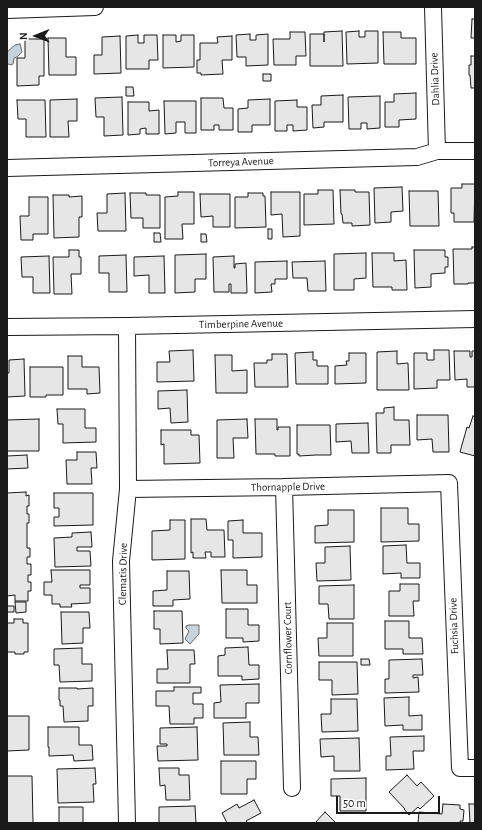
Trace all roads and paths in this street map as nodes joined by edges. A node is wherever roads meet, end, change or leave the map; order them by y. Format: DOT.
graph roads {
  1 [pos="95,7"];
  2 [pos="432,7"];
  3 [pos="7,10"];
  4 [pos="437,151"];
  5 [pos="475,151"];
  6 [pos="7,168"];
  7 [pos="475,319"];
  8 [pos="127,326"];
  9 [pos="7,328"];
  10 [pos="449,483"];
  11 [pos="284,487"];
  12 [pos="128,489"];
  13 [pos="467,768"];
  14 [pos="292,788"];
  15 [pos="128,823"];
  1 -- 3 [label="street"];
  2 -- 4 [label="street, Dahlia Drive"];
  4 -- 5 [label="street, Torreya Avenue"];
  4 -- 6 [label="street, Torreya Avenue"];
  7 -- 8 [label="street, Timberpine Avenue"];
  8 -- 9 [label="street, Timberpine Avenue"];
  8 -- 12 [label="street, Clematis Drive"];
  10 -- 11 [label="street, Thornapple Drive"];
  10 -- 13 [label="street, Fuchsia Drive"];
  11 -- 12 [label="street, Thornapple Drive"];
  11 -- 14 [label="street, Cornflower Court"];
  12 -- 15 [label="street, Clematis Drive"];
}
